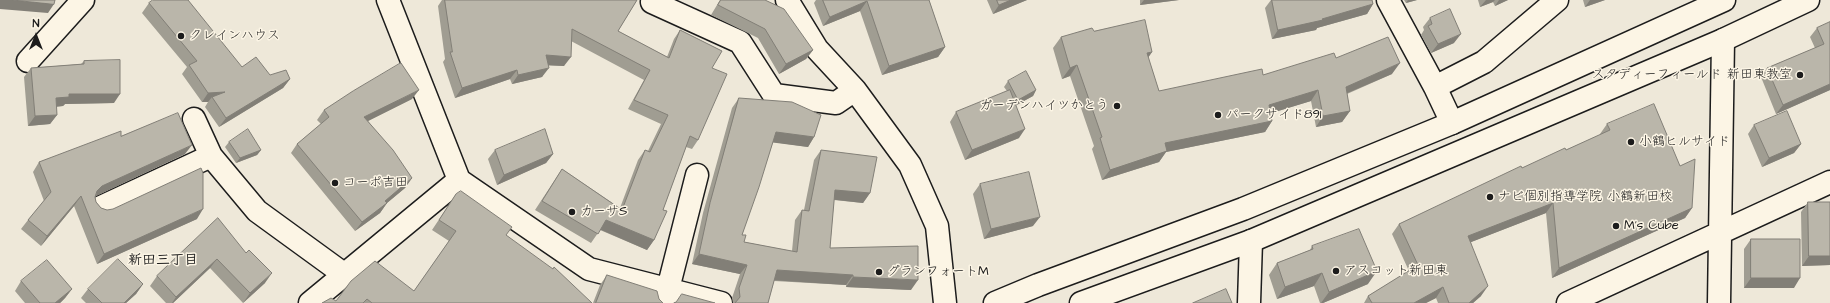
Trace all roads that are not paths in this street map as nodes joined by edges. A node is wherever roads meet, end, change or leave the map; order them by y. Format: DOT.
graph roads {
  1 [pos="83,0"];
  2 [pos="388,0"];
  3 [pos="787,0"];
  4 [pos="1388,0"];
  5 [pos="1557,0"];
  6 [pos="1724,0"];
  7 [pos="1808,0"];
  8 [pos="652,2"];
  9 [pos="1723,40"];
  10 [pos="28,61"];
  11 [pos="1435,87"];
  12 [pos="854,90"];
  13 [pos="194,119"];
  14 [pos="1452,123"];
  15 [pos="211,156"];
  16 [pos="697,175"];
  17 [pos="459,180"];
  18 [pos="1830,182"];
  19 [pos="101,207"];
  20 [pos="1719,233"];
  21 [pos="1251,241"];
  22 [pos="345,274"];
  23 [pos="665,296"];
  24 [pos="310,303"];
  25 [pos="721,303"];
  26 [pos="945,303"];
  27 [pos="995,303"];
  28 [pos="1082,303"];
  29 [pos="1249,303"];
  30 [pos="1568,303"];
  31 [pos="1718,303"];
  1 -- 10 [label="street"];
  2 -- 17 [label="street"];
  3 -- 12 [label="street"];
  4 -- 11 [label="street"];
  5 -- 11 [label="street"];
  6 -- 14 [label="street"];
  7 -- 9 [label="street"];
  8 -- 12 [label="street"];
  9 -- 20 [label="street"];
  9 -- 21 [label="street"];
  11 -- 14 [label="street"];
  12 -- 26 [label="street"];
  13 -- 15 [label="street"];
  14 -- 27 [label="street"];
  15 -- 19 [label="street"];
  15 -- 22 [label="street"];
  16 -- 23 [label="street"];
  17 -- 22 [label="street"];
  17 -- 23 [label="street"];
  18 -- 20 [label="street"];
  20 -- 30 [label="street"];
  20 -- 31 [label="street"];
  21 -- 28 [label="street"];
  21 -- 29 [label="street"];
  22 -- 24 [label="street"];
  23 -- 25 [label="street"];
}
